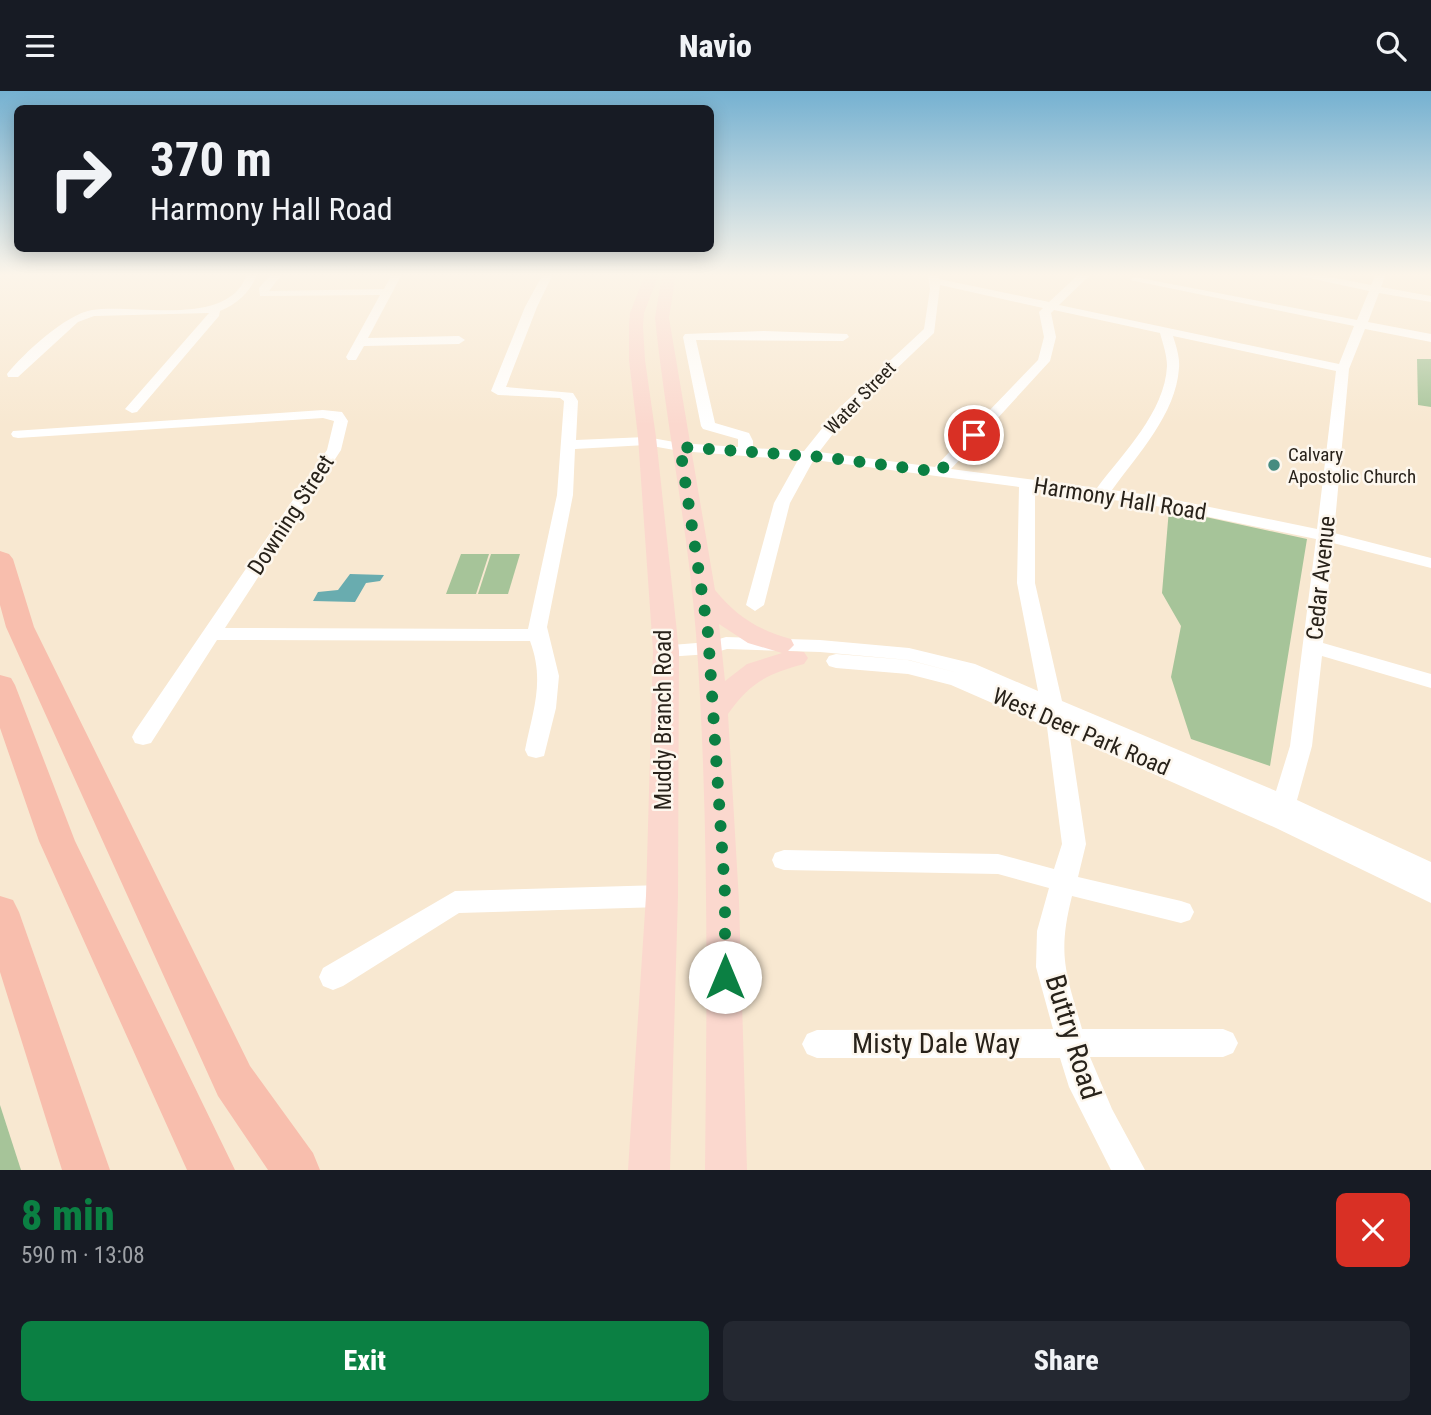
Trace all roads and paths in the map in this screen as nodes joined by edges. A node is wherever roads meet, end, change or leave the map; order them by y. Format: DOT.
graph roads {
  1 [pos="69,324"];
  2 [pos="206,324"];
  3 [pos="369,324"];
  4 [pos="524,324"];
  5 [pos="636,324"];
  6 [pos="663,324"];
  7 [pos="930,324"];
  8 [pos="1047,324"];
  9 [pos="1134,324"];
  10 [pos="1356,324"];
  11 [pos="1359,325"];
  12 [pos="1166,331"];
  13 [pos="844,337"];
  14 [pos="1431,338"];
  15 [pos="458,340"];
  16 [pos="360,342"];
  17 [pos="352,357"];
  18 [pos="1343,369"];
  19 [pos="13,374"];
  20 [pos="132,409"];
  21 [pos="18,434"];
  22 [pos="647,445"];
  23 [pos="680,447"];
  24 [pos="570,449"];
  25 [pos="745,451"];
  26 [pos="808,456"];
  27 [pos="939,472"];
  28 [pos="1027,483"];
  29 [pos="1101,494"];
  30 [pos="1325,536"];
  31 [pos="0,559"];
  32 [pos="1431,563"];
  33 [pos="704,592"];
  34 [pos="755,605"];
  35 [pos="212,634"];
  36 [pos="537,635"];
  37 [pos="1314,647"];
  38 [pos="709,649"];
  39 [pos="666,651"];
  40 [pos="788,651"];
  41 [pos="1431,681"];
  42 [pos="0,685"];
  43 [pos="714,713"];
  44 [pos="1055,714"];
  45 [pos="143,737"];
  46 [pos="536,750"];
  47 [pos="1284,804"];
  48 [pos="784,860"];
  49 [pos="1431,874"];
  50 [pos="1063,883"];
  51 [pos="1431,892"];
  52 [pos="662,896"];
  53 [pos="0,912"];
  54 [pos="1181,912"];
  55 [pos="333,977"];
  56 [pos="1069,1043"];
  57 [pos="1223,1043"];
  58 [pos="817,1044"];
  59 [pos="86,1170"];
  60 [pos="211,1170"];
  61 [pos="296,1170"];
  62 [pos="649,1170"];
  63 [pos="726,1170"];
  64 [pos="1129,1170"];
  1 -- 19 [label="street"];
  2 -- 20 [label="street"];
  3 -- 16 [label="street"];
  4 -- 24 [label="street"];
  5 -- 22 [label="main road, Muddy Branch Road"];
  6 -- 23 [label="main road, Muddy Branch Road"];
  7 -- 26 [label="street, Water Street"];
  8 -- 27 [label="street"];
  9 -- 12 [label="street"];
  10 -- 11 [label="street"];
  11 -- 14 [label="street"];
  11 -- 18 [label="street, Cedar Avenue"];
  12 -- 18 [label="street"];
  12 -- 29 [label="street"];
  13 -- 25 [label="street"];
  15 -- 16 [label="street"];
  16 -- 17 [label="street"];
  18 -- 30 [label="street, Cedar Avenue"];
  21 -- 35 [label="street, Downing Street"];
  22 -- 23 [label="street, Harmony Hall Road"];
  22 -- 24 [label="street, Harmony Hall Road"];
  22 -- 39 [label="main road, Muddy Branch Road"];
  23 -- 25 [label="street, Harmony Hall Road"];
  23 -- 33 [label="main road, Muddy Branch Road"];
  24 -- 36 [label="street"];
  25 -- 26 [label="street, Harmony Hall Road"];
  26 -- 27 [label="street, Harmony Hall Road"];
  26 -- 34 [label="street, Water Street"];
  27 -- 28 [label="street, Harmony Hall Road"];
  28 -- 29 [label="street, Harmony Hall Road"];
  28 -- 44 [label="street, Buttry Road"];
  29 -- 30 [label="street, Harmony Hall Road"];
  30 -- 32 [label="street, Harmony Hall Road"];
  30 -- 37 [label="street, Cedar Avenue"];
  31 -- 61 [label="highway"];
  33 -- 38 [label="main road, Muddy Branch Road"];
  33 -- 40 [label="main road"];
  35 -- 36 [label="street"];
  35 -- 45 [label="street, Downing Street"];
  36 -- 46 [label="street"];
  37 -- 41 [label="street"];
  37 -- 47 [label="street, Cedar Avenue"];
  38 -- 39 [label="street, West Deer Park Road"];
  38 -- 40 [label="street, West Deer Park Road"];
  38 -- 43 [label="main road, Muddy Branch Road"];
  39 -- 52 [label="main road, Muddy Branch Road"];
  40 -- 43 [label="main road"];
  40 -- 44 [label="street, West Deer Park Road"];
  42 -- 60 [label="highway"];
  43 -- 63 [label="main road, Muddy Branch Road"];
  44 -- 47 [label="street, West Deer Park Road"];
  44 -- 50 [label="street, Buttry Road"];
  44 -- 51 [label="street, West Deer Park Road"];
  47 -- 49 [label="street, West Deer Park Road"];
  48 -- 50 [label="street"];
  50 -- 54 [label="street"];
  50 -- 56 [label="street, Buttry Road"];
  52 -- 55 [label="street"];
  52 -- 62 [label="main road, Muddy Branch Road"];
  53 -- 59 [label="highway"];
  56 -- 57 [label="street, Misty Dale Way"];
  56 -- 58 [label="street, Misty Dale Way"];
  56 -- 64 [label="street, Buttry Road"];
}
